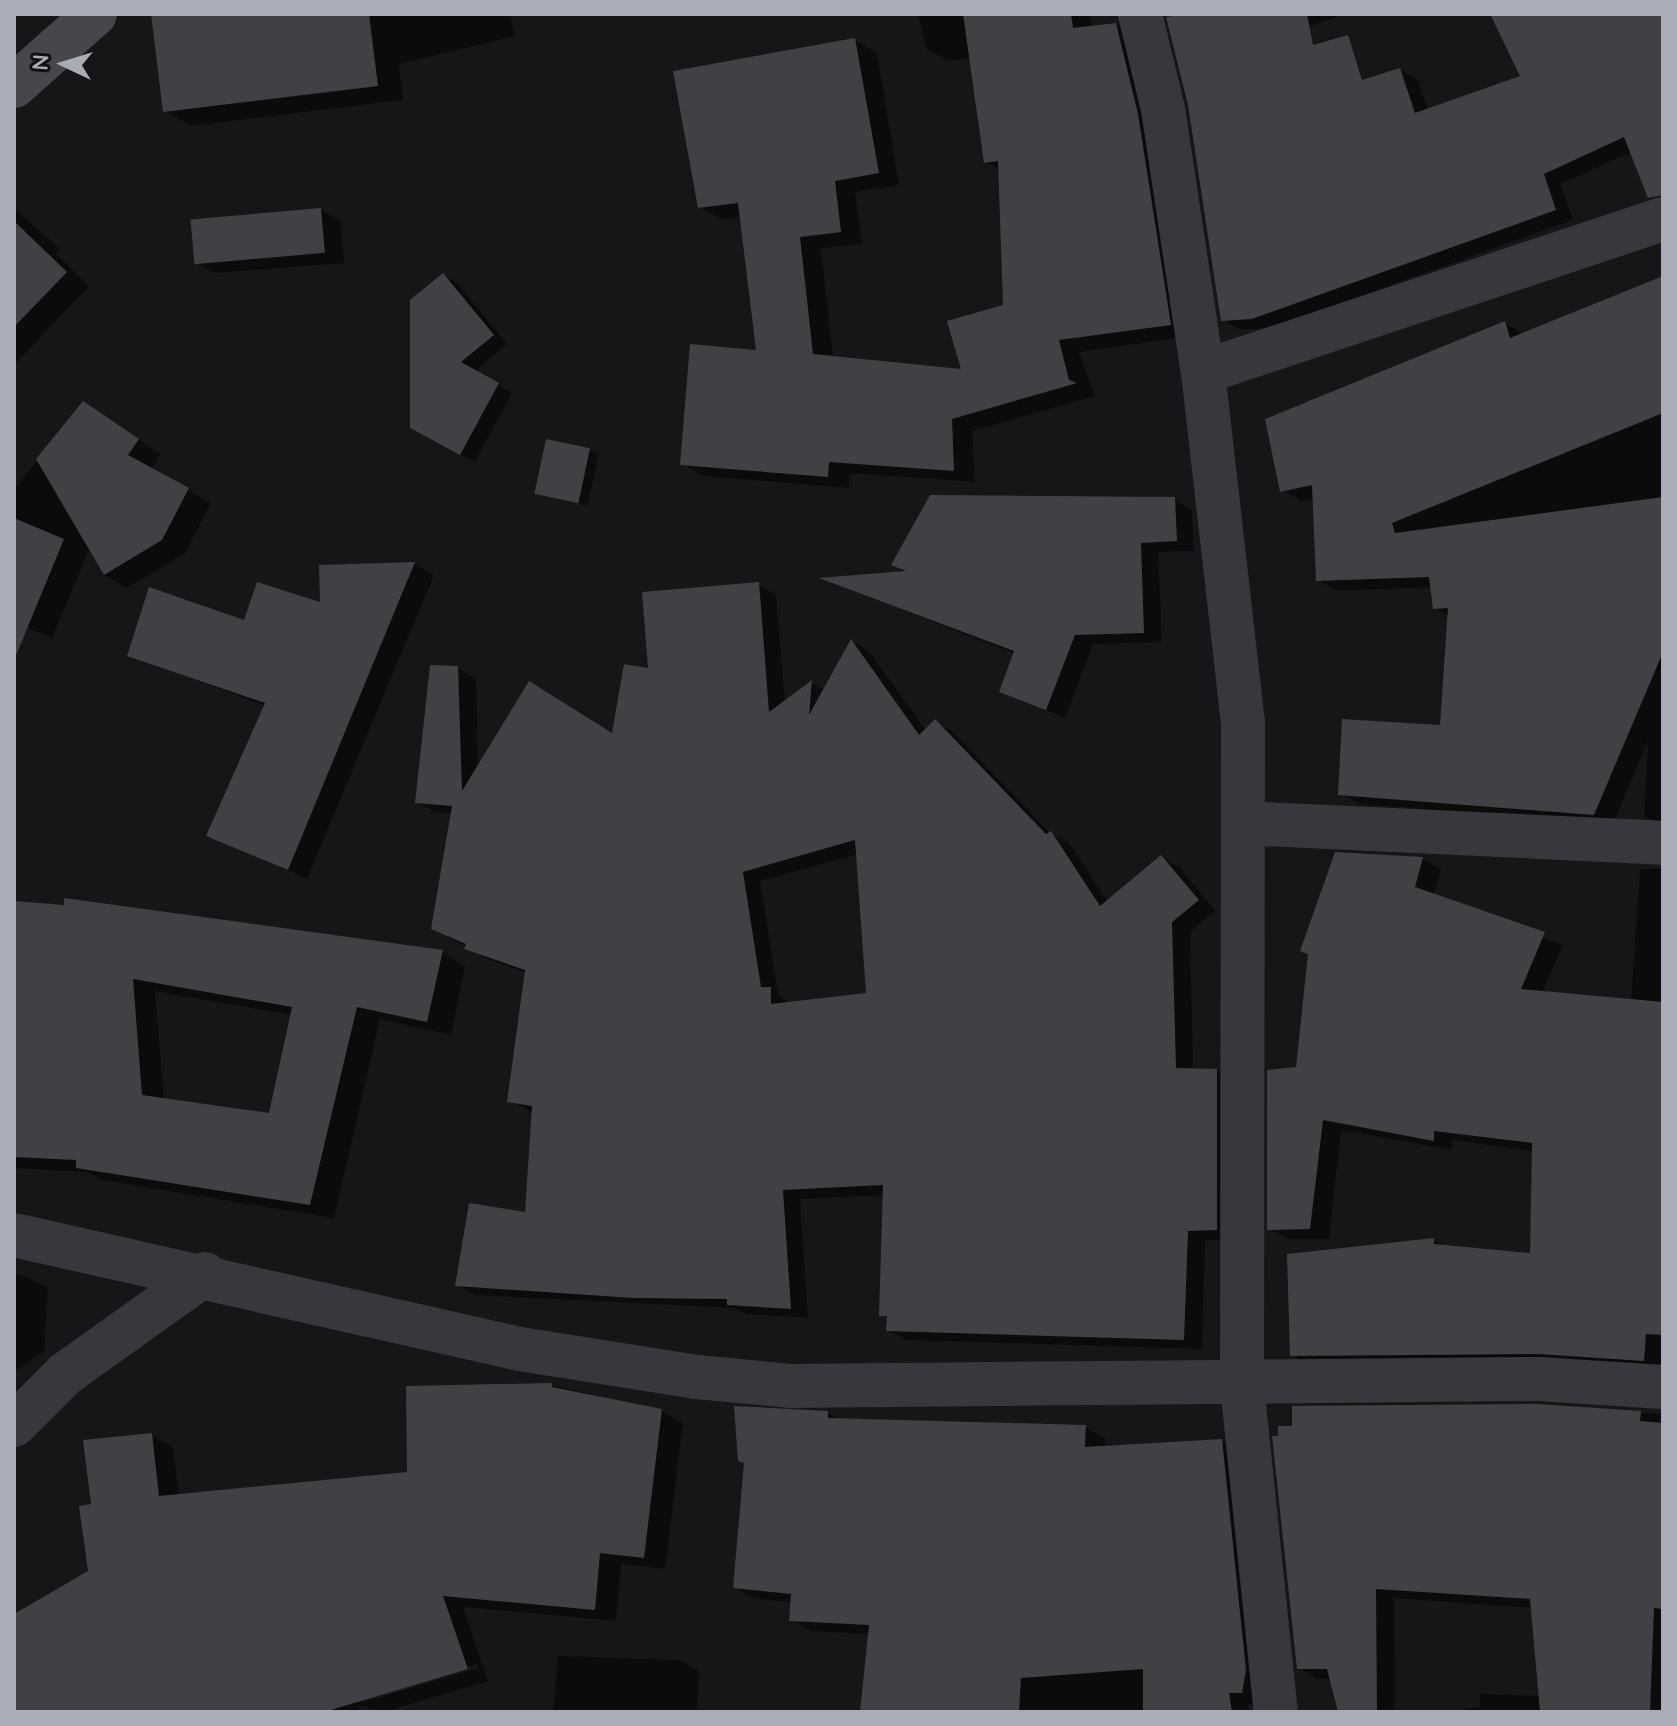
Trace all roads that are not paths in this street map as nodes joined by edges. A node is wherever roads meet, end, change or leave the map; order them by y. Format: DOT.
graph roads {
  1 [pos="95,14"];
  2 [pos="1140,14"];
  3 [pos="14,86"];
  4 [pos="1663,219"];
  5 [pos="1203,372"];
  6 [pos="1243,823"];
  7 [pos="1663,843"];
  8 [pos="14,1235"];
  9 [pos="205,1274"];
  10 [pos="1242,1385"];
  11 [pos="1663,1387"];
  12 [pos="14,1425"];
  13 [pos="1276,1712"];
  1 -- 3 [label="main road"];
  2 -- 5 [label="street"];
  4 -- 5 [label="street"];
  5 -- 6 [label="street"];
  6 -- 7 [label="street"];
  6 -- 10 [label="street"];
  8 -- 9 [label="street"];
  9 -- 10 [label="street"];
  9 -- 12 [label="street"];
  10 -- 11 [label="street"];
  10 -- 13 [label="street"];
}
